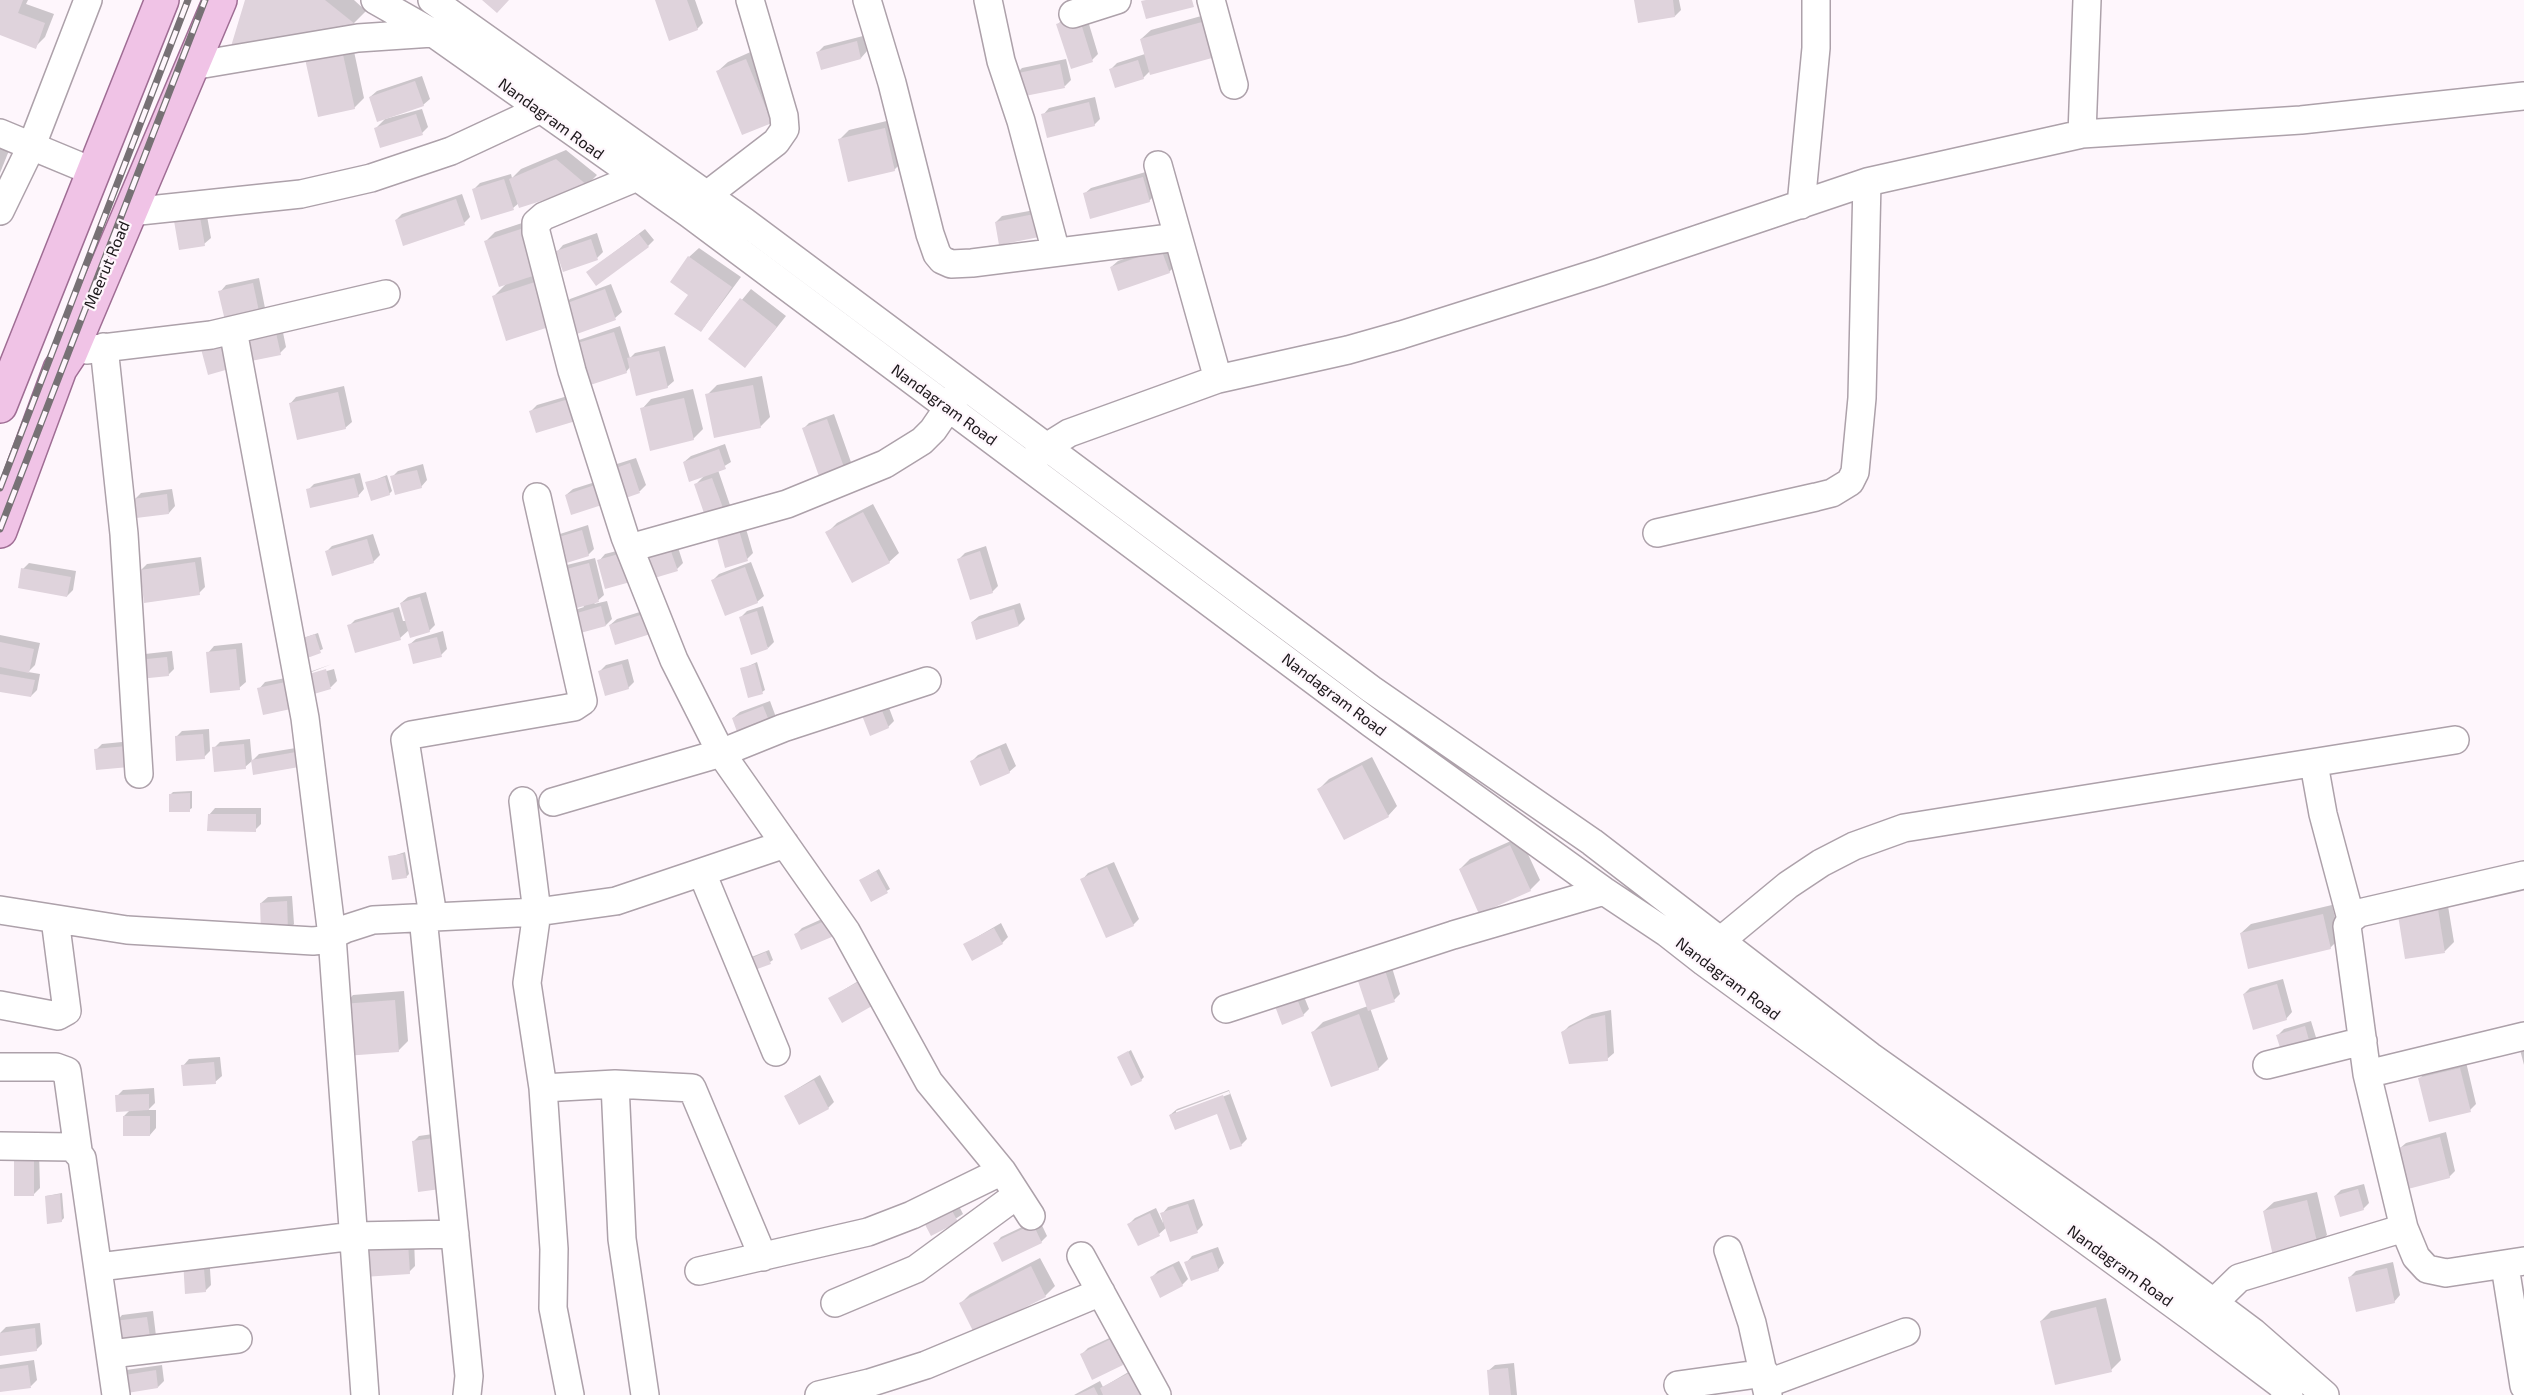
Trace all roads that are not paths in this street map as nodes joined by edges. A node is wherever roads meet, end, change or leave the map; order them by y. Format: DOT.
graph roads {
  1 [pos="87,0"];
  2 [pos="162,0"];
  3 [pos="220,0"];
  4 [pos="375,0"];
  5 [pos="432,0"];
  6 [pos="750,0"];
  7 [pos="867,0"];
  8 [pos="988,0"];
  9 [pos="1117,0"];
  10 [pos="1211,0"];
  11 [pos="1816,0"];
  12 [pos="2087,0"];
  13 [pos="1073,14"];
  14 [pos="433,33"];
  15 [pos="192,66"];
  16 [pos="1234,85"];
  17 [pos="2524,96"];
  18 [pos="539,110"];
  19 [pos="0,133"];
  20 [pos="2082,134"];
  21 [pos="32,145"];
  22 [pos="1158,165"];
  23 [pos="94,172"];
  24 [pos="635,178"];
  25 [pos="1867,182"];
  26 [pos="707,195"];
  27 [pos="1801,205"];
  28 [pos="0,211"];
  29 [pos="130,212"];
  30 [pos="1178,237"];
  31 [pos="1056,252"];
  32 [pos="386,294"];
  33 [pos="233,330"];
  34 [pos="104,347"];
  35 [pos="70,354"];
  36 [pos="1218,379"];
  37 [pos="955,398"];
  38 [pos="0,406"];
  39 [pos="1036,456"];
  40 [pos="537,497"];
  41 [pos="0,531"];
  42 [pos="1657,533"];
  43 [pos="630,548"];
  44 [pos="927,681"];
  45 [pos="2455,740"];
  46 [pos="721,753"];
  47 [pos="2314,764"];
  48 [pos="1484,768"];
  49 [pos="139,774"];
  50 [pos="1467,792"];
  51 [pos="523,801"];
  52 [pos="553,802"];
  53 [pos="785,844"];
  54 [pos="702,873"];
  55 [pos="2524,875"];
  56 [pos="1604,891"];
  57 [pos="0,910"];
  58 [pos="537,912"];
  59 [pos="428,916"];
  60 [pos="55,919"];
  61 [pos="2350,919"];
  62 [pos="332,936"];
  63 [pos="1719,942"];
  64 [pos="0,1005"];
  65 [pos="1226,1009"];
  66 [pos="2524,1036"];
  67 [pos="2363,1041"];
  68 [pos="1838,1046"];
  69 [pos="776,1052"];
  70 [pos="2267,1065"];
  71 [pos="0,1067"];
  72 [pos="2367,1074"];
  73 [pos="615,1084"];
  74 [pos="543,1088"];
  75 [pos="0,1146"];
  76 [pos="78,1150"];
  77 [pos="1002,1171"];
  78 [pos="2404,1228"];
  79 [pos="455,1234"];
  80 [pos="354,1236"];
  81 [pos="1728,1250"];
  82 [pos="1081,1256"];
  83 [pos="763,1257"];
  84 [pos="2514,1264"];
  85 [pos="99,1267"];
  86 [pos="699,1271"];
  87 [pos="1101,1293"];
  88 [pos="835,1303"];
  89 [pos="2204,1312"];
  90 [pos="1906,1332"];
  91 [pos="238,1340"];
  92 [pos="111,1354"];
  93 [pos="1766,1384"];
  94 [pos="1678,1385"];
  95 [pos="2524,1386"];
  96 [pos="2282,1391"];
  97 [pos="116,1395"];
  98 [pos="364,1395"];
  99 [pos="467,1395"];
  100 [pos="570,1395"];
  101 [pos="645,1395"];
  102 [pos="819,1395"];
  103 [pos="1157,1395"];
  104 [pos="2325,1395"];
  1 -- 21 [label="street"];
  2 -- 23 [label="main road"];
  3 -- 15 [label="main road, Meerut Road"];
  4 -- 14 [label="street, Nandagram Road"];
  5 -- 26 [label="street, Nandagram Road"];
  6 -- 26 [label="street"];
  7 -- 31 [label="street"];
  8 -- 31 [label="street"];
  9 -- 13 [label="street"];
  10 -- 16 [label="street"];
  11 -- 27 [label="street"];
  12 -- 20 [label="street"];
  14 -- 15 [label="street"];
  14 -- 18 [label="street, Nandagram Road"];
  15 -- 29 [label="main road, Meerut Road"];
  17 -- 20 [label="street"];
  18 -- 24 [label="street, Nandagram Road"];
  18 -- 29 [label="street"];
  19 -- 21 [label="street"];
  20 -- 25 [label="street"];
  21 -- 23 [label="street"];
  21 -- 28 [label="street"];
  22 -- 30 [label="street"];
  23 -- 38 [label="main road"];
  24 -- 37 [label="street, Nandagram Road"];
  24 -- 43 [label="street"];
  25 -- 27 [label="street"];
  25 -- 42 [label="street"];
  26 -- 37 [label="street, Nandagram Road"];
  27 -- 36 [label="street"];
  29 -- 35 [label="main road, Meerut Road"];
  30 -- 31 [label="street"];
  30 -- 36 [label="street"];
  32 -- 33 [label="street"];
  33 -- 34 [label="street"];
  33 -- 62 [label="street"];
  34 -- 35 [label="street"];
  34 -- 49 [label="street"];
  35 -- 41 [label="main road, Meerut Road"];
  36 -- 39 [label="street"];
  37 -- 39 [label="street, Nandagram Road"];
  37 -- 43 [label="street"];
  39 -- 48 [label="street, Nandagram Road"];
  39 -- 50 [label="street, Nandagram Road"];
  40 -- 59 [label="street"];
  43 -- 46 [label="street"];
  44 -- 46 [label="street"];
  45 -- 47 [label="street"];
  46 -- 52 [label="street"];
  46 -- 53 [label="street"];
  47 -- 61 [label="street"];
  47 -- 63 [label="street"];
  48 -- 50 [label="street"];
  48 -- 63 [label="street, Nandagram Road"];
  50 -- 56 [label="street, Nandagram Road"];
  51 -- 58 [label="street"];
  53 -- 54 [label="street"];
  53 -- 77 [label="street"];
  54 -- 58 [label="street"];
  54 -- 69 [label="street"];
  55 -- 61 [label="street"];
  56 -- 65 [label="street"];
  56 -- 68 [label="street, Nandagram Road"];
  57 -- 60 [label="street"];
  58 -- 59 [label="street"];
  58 -- 74 [label="street"];
  59 -- 62 [label="street"];
  59 -- 79 [label="street"];
  60 -- 62 [label="street"];
  60 -- 64 [label="street"];
  61 -- 67 [label="street"];
  62 -- 80 [label="street"];
  63 -- 68 [label="street, Nandagram Road"];
  66 -- 72 [label="street"];
  67 -- 70 [label="street"];
  67 -- 72 [label="street"];
  68 -- 89 [label="street, Nandagram Road"];
  71 -- 76 [label="street"];
  72 -- 78 [label="street"];
  73 -- 74 [label="street"];
  73 -- 83 [label="street"];
  73 -- 101 [label="street"];
  74 -- 100 [label="street"];
  75 -- 76 [label="street"];
  76 -- 85 [label="street"];
  77 -- 83 [label="street"];
  77 -- 88 [label="street"];
  78 -- 84 [label="street"];
  78 -- 89 [label="street"];
  79 -- 80 [label="street"];
  79 -- 99 [label="street"];
  80 -- 85 [label="street"];
  80 -- 98 [label="street"];
  81 -- 93 [label="street"];
  82 -- 87 [label="street"];
  83 -- 86 [label="street"];
  84 -- 95 [label="street"];
  85 -- 92 [label="street"];
  87 -- 102 [label="street"];
  87 -- 103 [label="street"];
  89 -- 96 [label="street, Nandagram Road"];
  89 -- 104 [label="street, Nandagram Road"];
  90 -- 93 [label="street"];
  91 -- 92 [label="street"];
  92 -- 97 [label="street"];
  93 -- 94 [label="street"];
}
